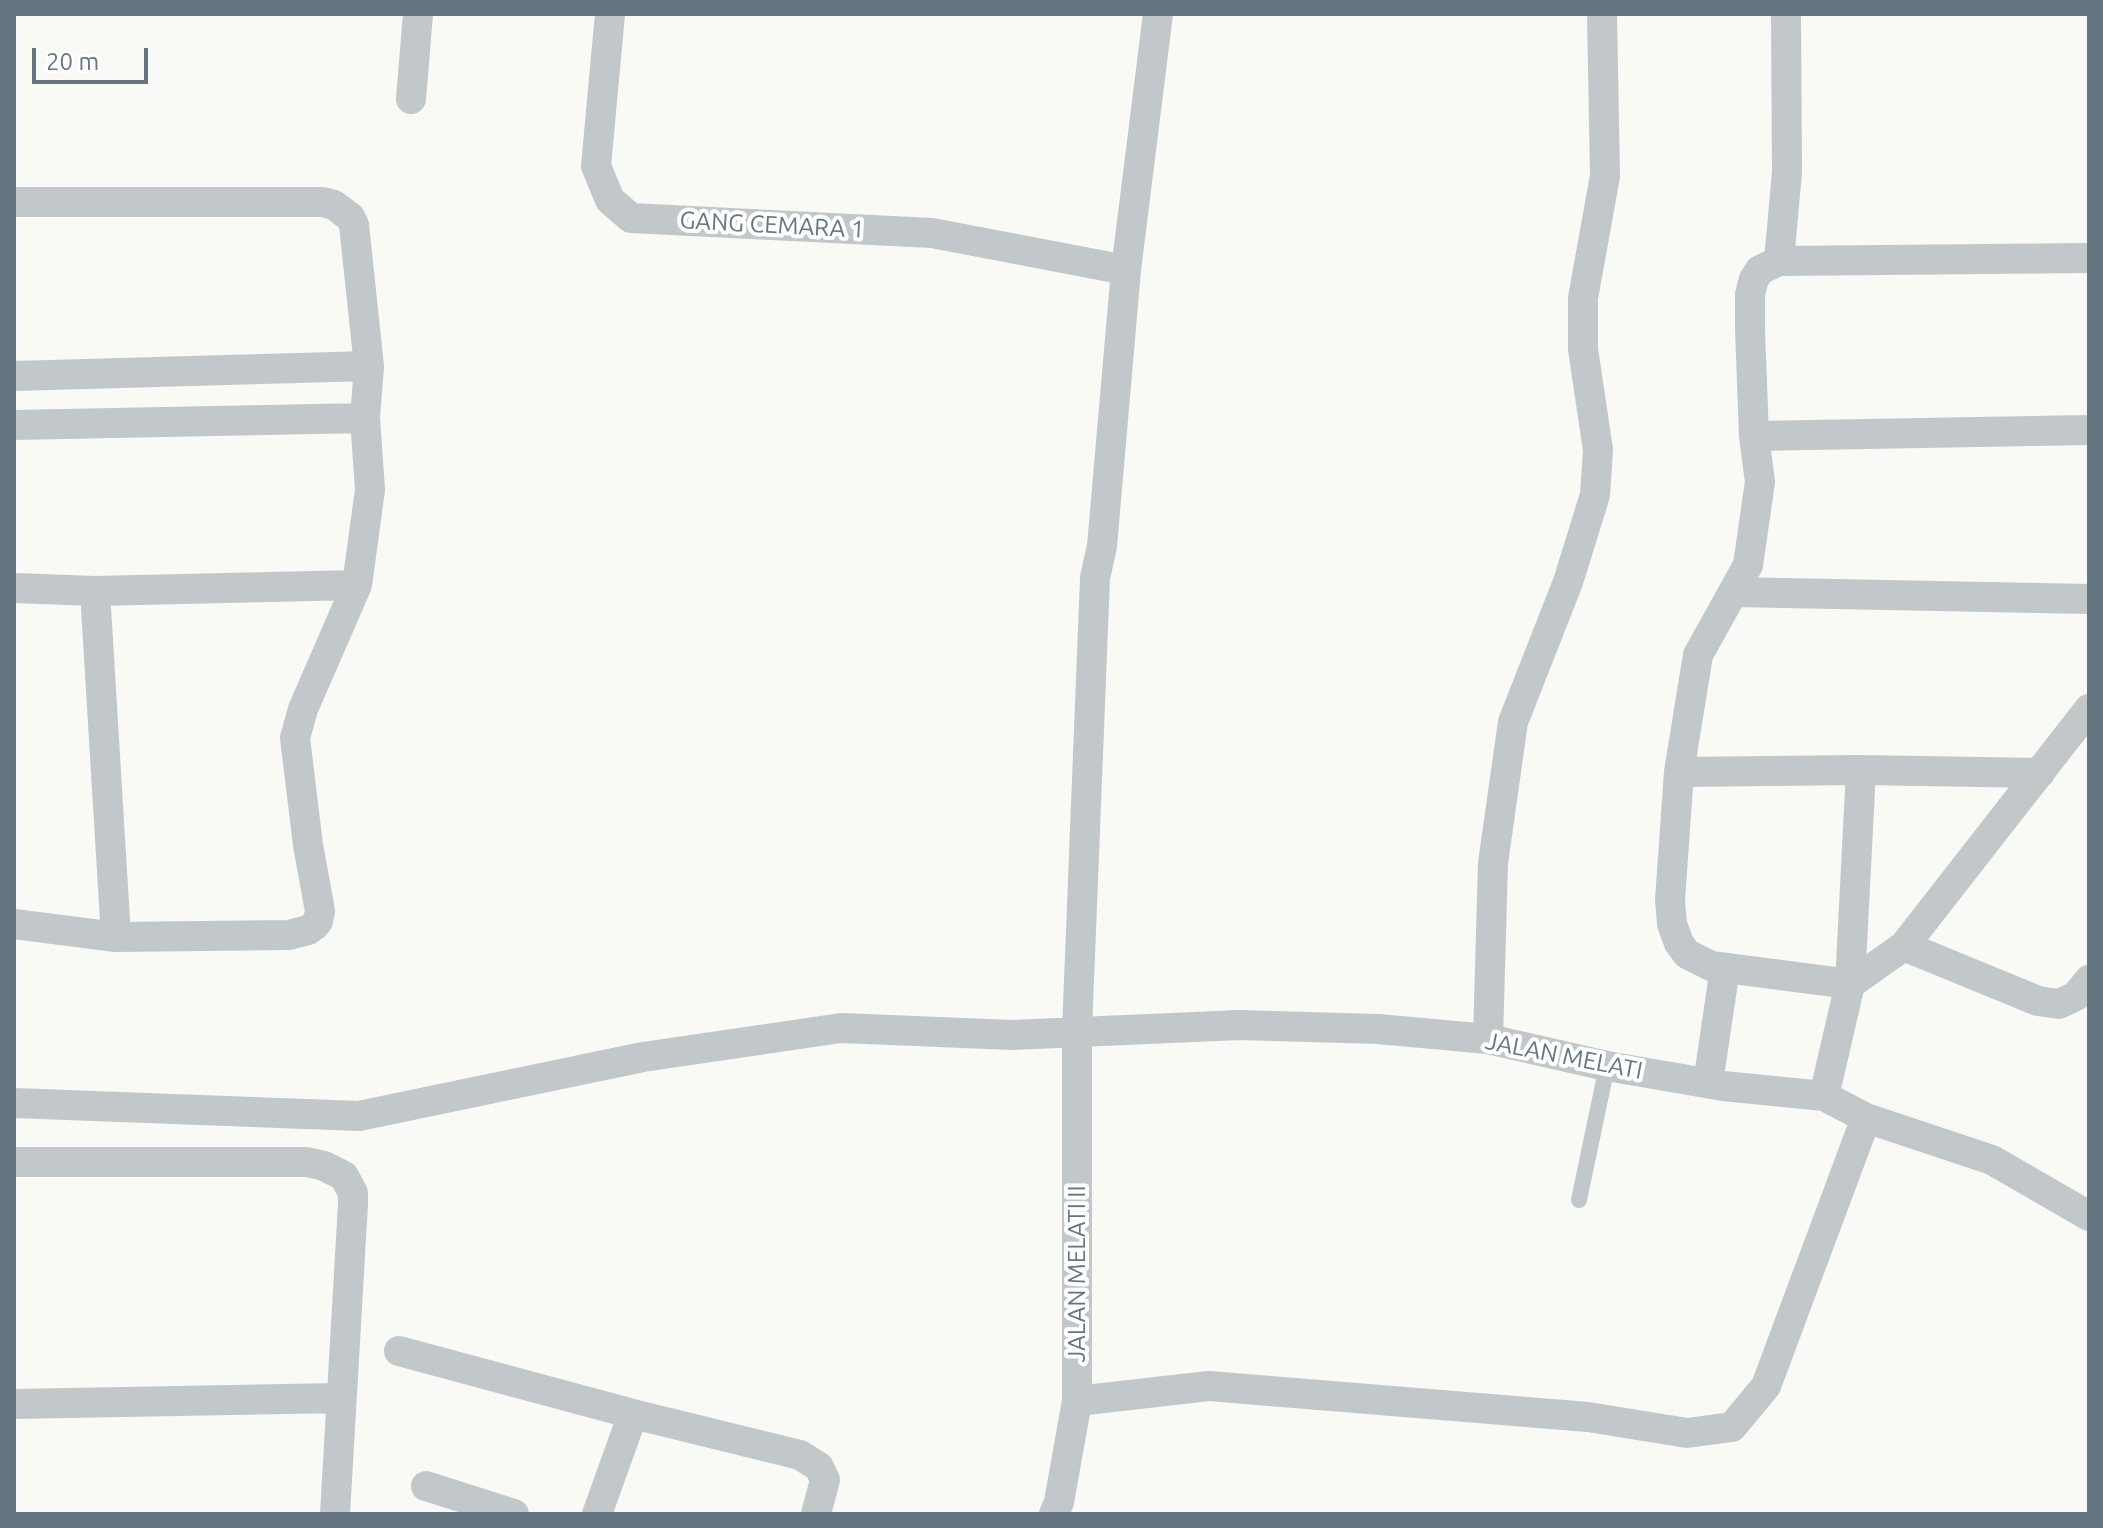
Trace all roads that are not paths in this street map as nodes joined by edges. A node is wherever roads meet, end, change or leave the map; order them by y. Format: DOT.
graph roads {
  1 [pos="418,14"];
  2 [pos="610,14"];
  3 [pos="1158,14"];
  4 [pos="1602,14"];
  5 [pos="1786,14"];
  6 [pos="411,99"];
  7 [pos="14,202"];
  8 [pos="2089,258"];
  9 [pos="1779,261"];
  10 [pos="1126,270"];
  11 [pos="369,366"];
  12 [pos="14,376"];
  13 [pos="365,418"];
  14 [pos="14,425"];
  15 [pos="2089,430"];
  16 [pos="1754,436"];
  17 [pos="357,585"];
  18 [pos="14,588"];
  19 [pos="95,591"];
  20 [pos="1733,592"];
  21 [pos="2089,599"];
  22 [pos="2089,709"];
  23 [pos="1861,770"];
  24 [pos="1679,772"];
  25 [pos="2040,773"];
  26 [pos="14,924"];
  27 [pos="116,937"];
  28 [pos="1904,946"];
  29 [pos="1725,968"];
  30 [pos="2089,980"];
  31 [pos="1850,984"];
  32 [pos="1077,1031"];
  33 [pos="1488,1039"];
  34 [pos="1607,1066"];
  35 [pos="1708,1083"];
  36 [pos="1824,1096"];
  37 [pos="14,1103"];
  38 [pos="1866,1118"];
  39 [pos="14,1162"];
  40 [pos="1579,1200"];
  41 [pos="2089,1216"];
  42 [pos="399,1351"];
  43 [pos="340,1398"];
  44 [pos="1077,1401"];
  45 [pos="14,1404"];
  46 [pos="633,1414"];
  47 [pos="426,1486"];
  48 [pos="335,1514"];
  49 [pos="514,1514"];
  50 [pos="597,1514"];
  51 [pos="816,1514"];
  52 [pos="1054,1514"];
  1 -- 6 [label="street"];
  2 -- 10 [label="street, GANG CEMARA 1"];
  3 -- 10 [label="street, JALAN MELATI II"];
  4 -- 33 [label="street"];
  5 -- 9 [label="street"];
  7 -- 11 [label="street"];
  8 -- 9 [label="street"];
  9 -- 16 [label="street"];
  10 -- 32 [label="street, JALAN MELATI II"];
  11 -- 12 [label="street"];
  11 -- 13 [label="street"];
  13 -- 14 [label="street"];
  13 -- 17 [label="street"];
  15 -- 16 [label="street"];
  16 -- 20 [label="street"];
  17 -- 19 [label="street"];
  17 -- 27 [label="street"];
  18 -- 19 [label="street"];
  19 -- 27 [label="street"];
  20 -- 21 [label="street"];
  20 -- 24 [label="street"];
  22 -- 25 [label="street"];
  23 -- 24 [label="street"];
  23 -- 25 [label="street"];
  23 -- 31 [label="street"];
  24 -- 29 [label="street"];
  25 -- 28 [label="street"];
  26 -- 27 [label="street"];
  28 -- 30 [label="street"];
  28 -- 31 [label="street"];
  29 -- 31 [label="street"];
  29 -- 35 [label="street"];
  31 -- 36 [label="street"];
  32 -- 33 [label="street, JALAN MELATI"];
  32 -- 37 [label="street, JALAN MELATI"];
  32 -- 44 [label="street, JALAN MELATI II"];
  33 -- 34 [label="street, JALAN MELATI"];
  34 -- 35 [label="street, JALAN MELATI"];
  34 -- 40 [label="lane"];
  35 -- 36 [label="street, JALAN MELATI"];
  36 -- 38 [label="street, JALAN MELATI"];
  38 -- 41 [label="street, JALAN MELATI"];
  38 -- 44 [label="street"];
  39 -- 43 [label="street"];
  42 -- 46 [label="street"];
  43 -- 45 [label="street"];
  43 -- 48 [label="street"];
  44 -- 52 [label="street, JALAN MELATI II"];
  46 -- 50 [label="street"];
  46 -- 51 [label="street"];
  47 -- 49 [label="street"];
}
